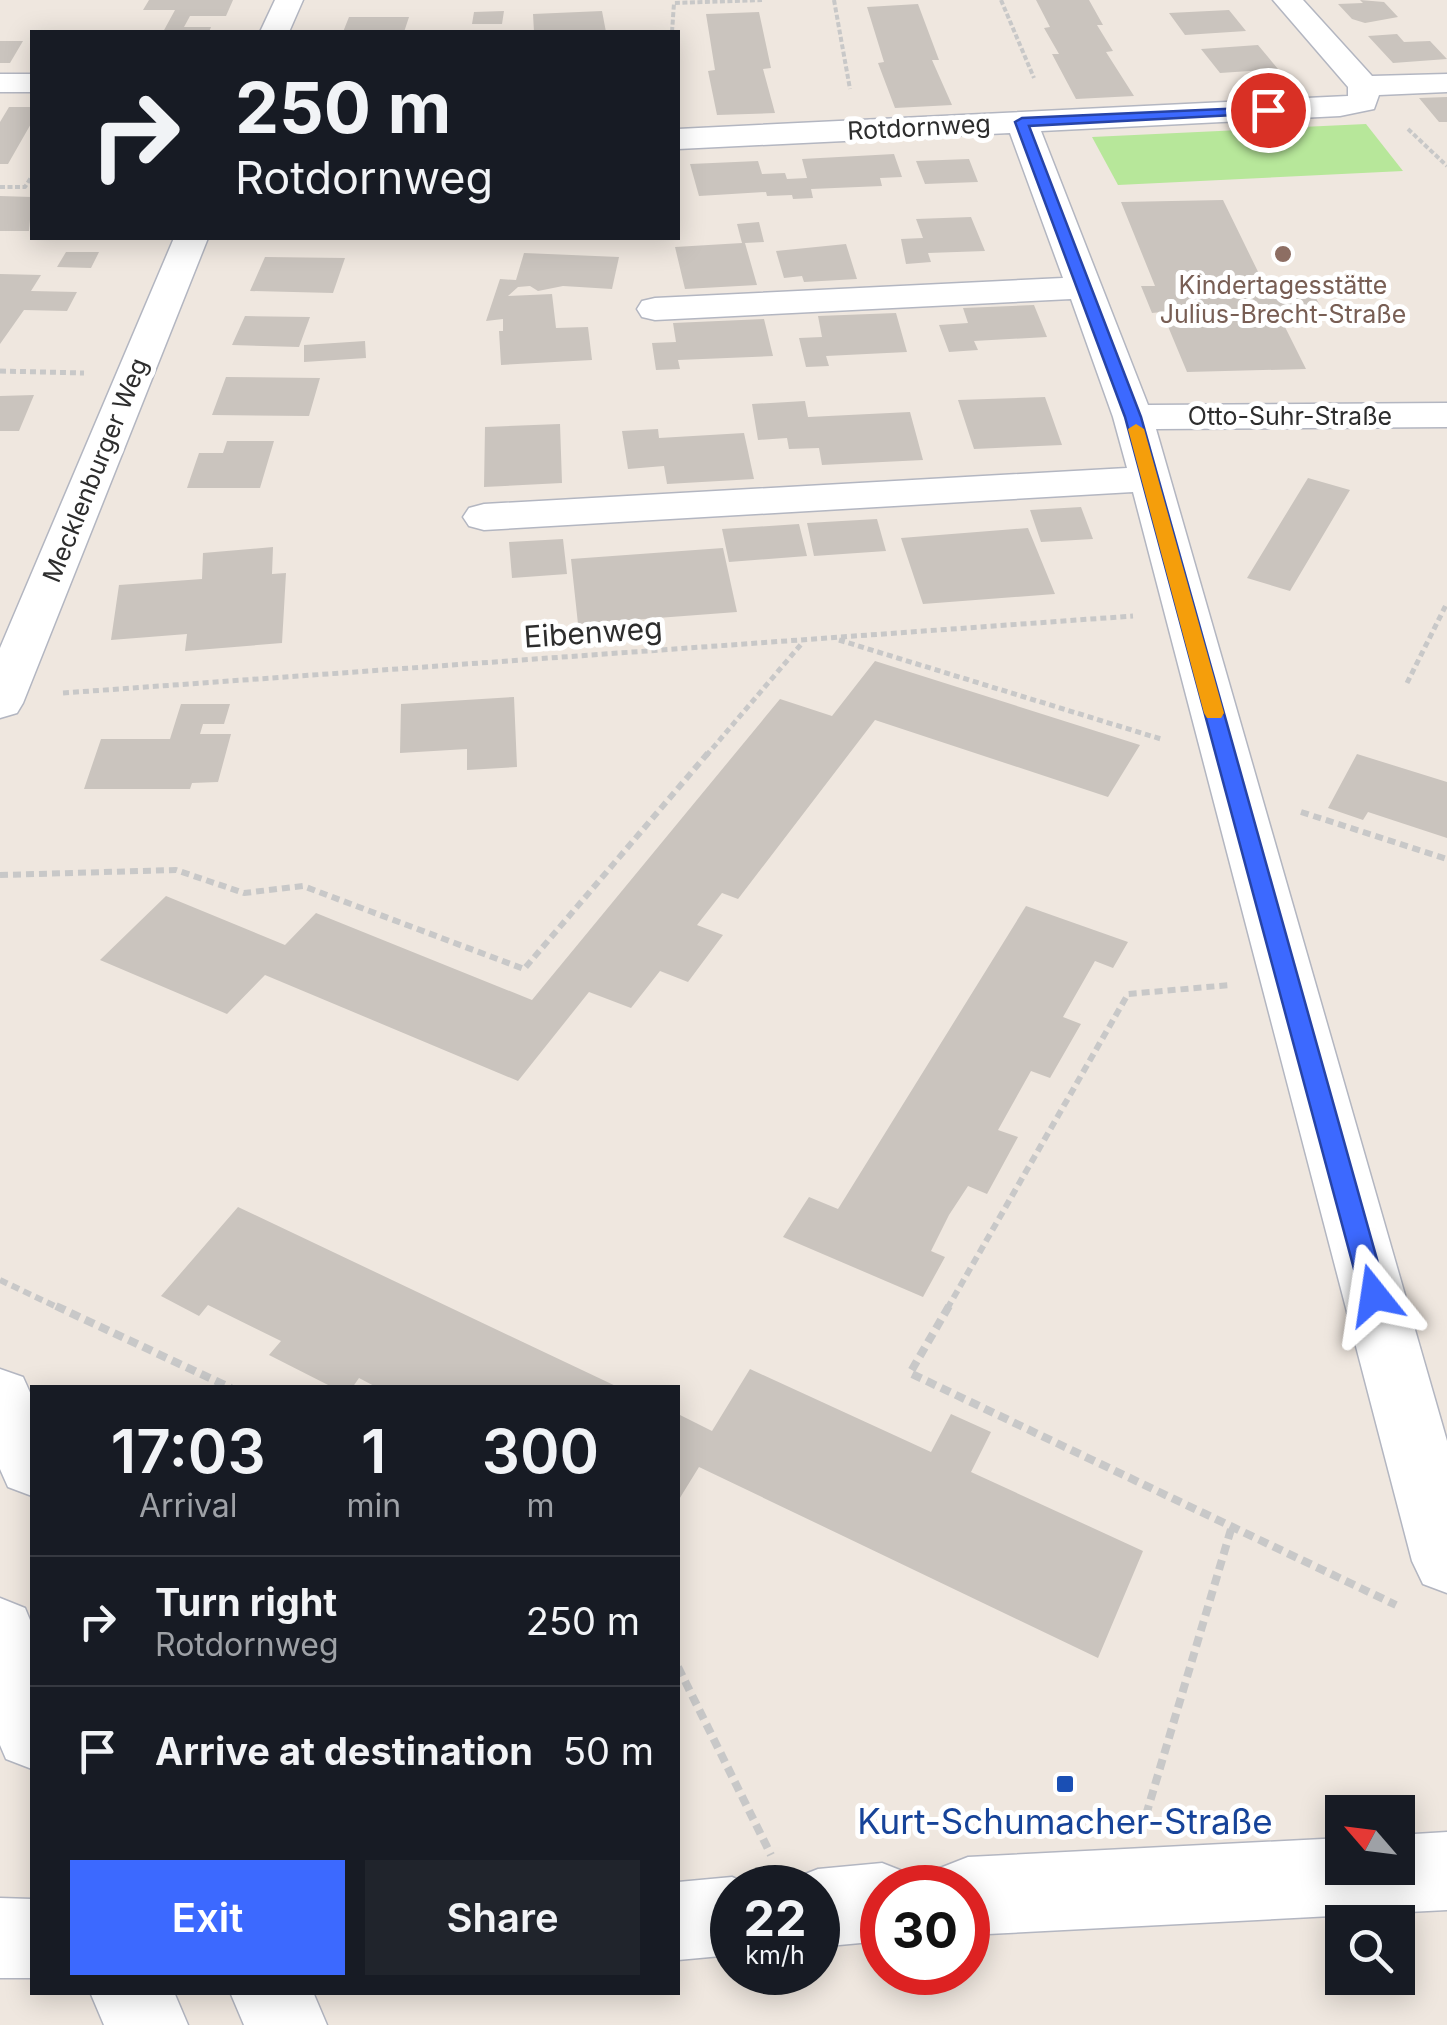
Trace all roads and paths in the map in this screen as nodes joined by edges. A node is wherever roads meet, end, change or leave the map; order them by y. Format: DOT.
graph roads {
  1 [pos="289,0"];
  2 [pos="762,0"];
  3 [pos="834,0"];
  4 [pos="1001,0"];
  5 [pos="1287,0"];
  6 [pos="277,30"];
  7 [pos="672,30"];
  8 [pos="0,83"];
  9 [pos="30,83"];
  10 [pos="1447,83"];
  11 [pos="1352,97"];
  12 [pos="1037,121"];
  13 [pos="857,130"];
  14 [pos="680,139"];
  15 [pos="30,179"];
  16 [pos="0,187"];
  17 [pos="189,240"];
  18 [pos="1083,288"];
  19 [pos="655,309"];
  20 [pos="0,371"];
  21 [pos="134,373"];
  22 [pos="1447,416"];
  23 [pos="1133,417"];
  24 [pos="1150,479"];
  25 [pos="484,517"];
  26 [pos="1447,602"];
  27 [pos="1187,612"];
  28 [pos="832,638"];
  29 [pos="804,640"];
  30 [pos="1406,683"];
  31 [pos="1,699"];
  32 [pos="1231,774"];
  33 [pos="1447,859"];
  34 [pos="0,875"];
  35 [pos="1287,979"];
  36 [pos="0,1280"];
  37 [pos="225,1385"];
  38 [pos="0,1397"];
  39 [pos="30,1462"];
  40 [pos="1232,1526"];
  41 [pos="1447,1561"];
  42 [pos="1411,1612"];
  43 [pos="0,1632"];
  44 [pos="680,1672"];
  45 [pos="30,1727"];
  46 [pos="762,1865"];
  47 [pos="1447,1871"];
  48 [pos="1124,1888"];
  49 [pos="990,1895"];
  50 [pos="710,1913"];
  51 [pos="680,1920"];
  52 [pos="0,1938"];
  53 [pos="30,1938"];
  54 [pos="132,1995"];
  55 [pos="271,1995"];
  56 [pos="147,2025"];
  57 [pos="286,2025"];
  1 -- 6 [label="street"];
  2 -- 7 [label="path"];
  3 -- 13 [label="path"];
  4 -- 12 [label="path"];
  5 -- 11 [label="street"];
  8 -- 9 [label="street"];
  10 -- 11 [label="street, Rotdornweg"];
  11 -- 12 [label="street, Rotdornweg"];
  12 -- 13 [label="street, Rotdornweg"];
  12 -- 18 [label="street"];
  13 -- 14 [label="street, Rotdornweg"];
  15 -- 16 [label="path"];
  17 -- 21 [label="street, Mecklenburger Weg"];
  18 -- 19 [label="street"];
  18 -- 23 [label="street"];
  20 -- 21 [label="path"];
  21 -- 31 [label="street, Mecklenburger Weg"];
  22 -- 23 [label="street, Otto-Suhr-Straße"];
  23 -- 24 [label="street"];
  24 -- 25 [label="street"];
  24 -- 27 [label="street"];
  26 -- 30 [label="path"];
  27 -- 28 [label="path, Eibenweg"];
  27 -- 32 [label="street"];
  28 -- 29 [label="path, Eibenweg"];
  28 -- 32 [label="path"];
  29 -- 31 [label="path, Eibenweg"];
  29 -- 34 [label="path"];
  32 -- 33 [label="path"];
  32 -- 35 [label="street"];
  35 -- 40 [label="path"];
  35 -- 41 [label="street"];
  36 -- 37 [label="path"];
  38 -- 39 [label="street"];
  40 -- 42 [label="path"];
  40 -- 48 [label="path"];
  43 -- 45 [label="street"];
  44 -- 46 [label="path"];
  47 -- 48 [label="street"];
  48 -- 49 [label="street"];
  50 -- 51 [label="street"];
  52 -- 53 [label="street"];
  54 -- 56 [label="street"];
  55 -- 57 [label="street"];
}
